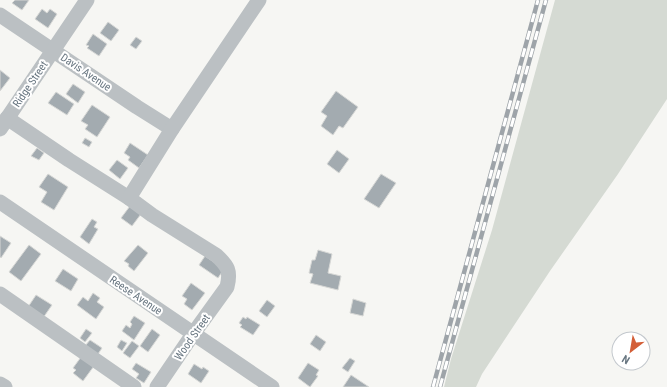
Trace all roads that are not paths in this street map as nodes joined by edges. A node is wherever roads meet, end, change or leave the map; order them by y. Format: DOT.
graph roads {
  1 [pos="87,0"];
  2 [pos="259,0"];
  3 [pos="0,15"];
  4 [pos="53,50"];
  5 [pos="4,124"];
  6 [pos="172,129"];
  7 [pos="128,198"];
  8 [pos="0,202"];
  9 [pos="0,294"];
  10 [pos="193,334"];
  11 [pos="0,384"];
  12 [pos="4,387"];
  13 [pos="134,387"];
  14 [pos="157,387"];
  15 [pos="272,387"];
  1 -- 4 [label="street, Ridge Street"];
  2 -- 6 [label="street"];
  3 -- 4 [label="street, Davis Avenue"];
  4 -- 5 [label="street, Ridge Street"];
  4 -- 6 [label="street, Davis Avenue"];
  5 -- 7 [label="street"];
  6 -- 7 [label="street"];
  7 -- 10 [label="street, Wood Street"];
  8 -- 10 [label="street, Reese Avenue"];
  9 -- 13 [label="street"];
  10 -- 14 [label="street, Wood Street"];
  10 -- 15 [label="street, Reese Avenue"];
  11 -- 12 [label="street"];
}
